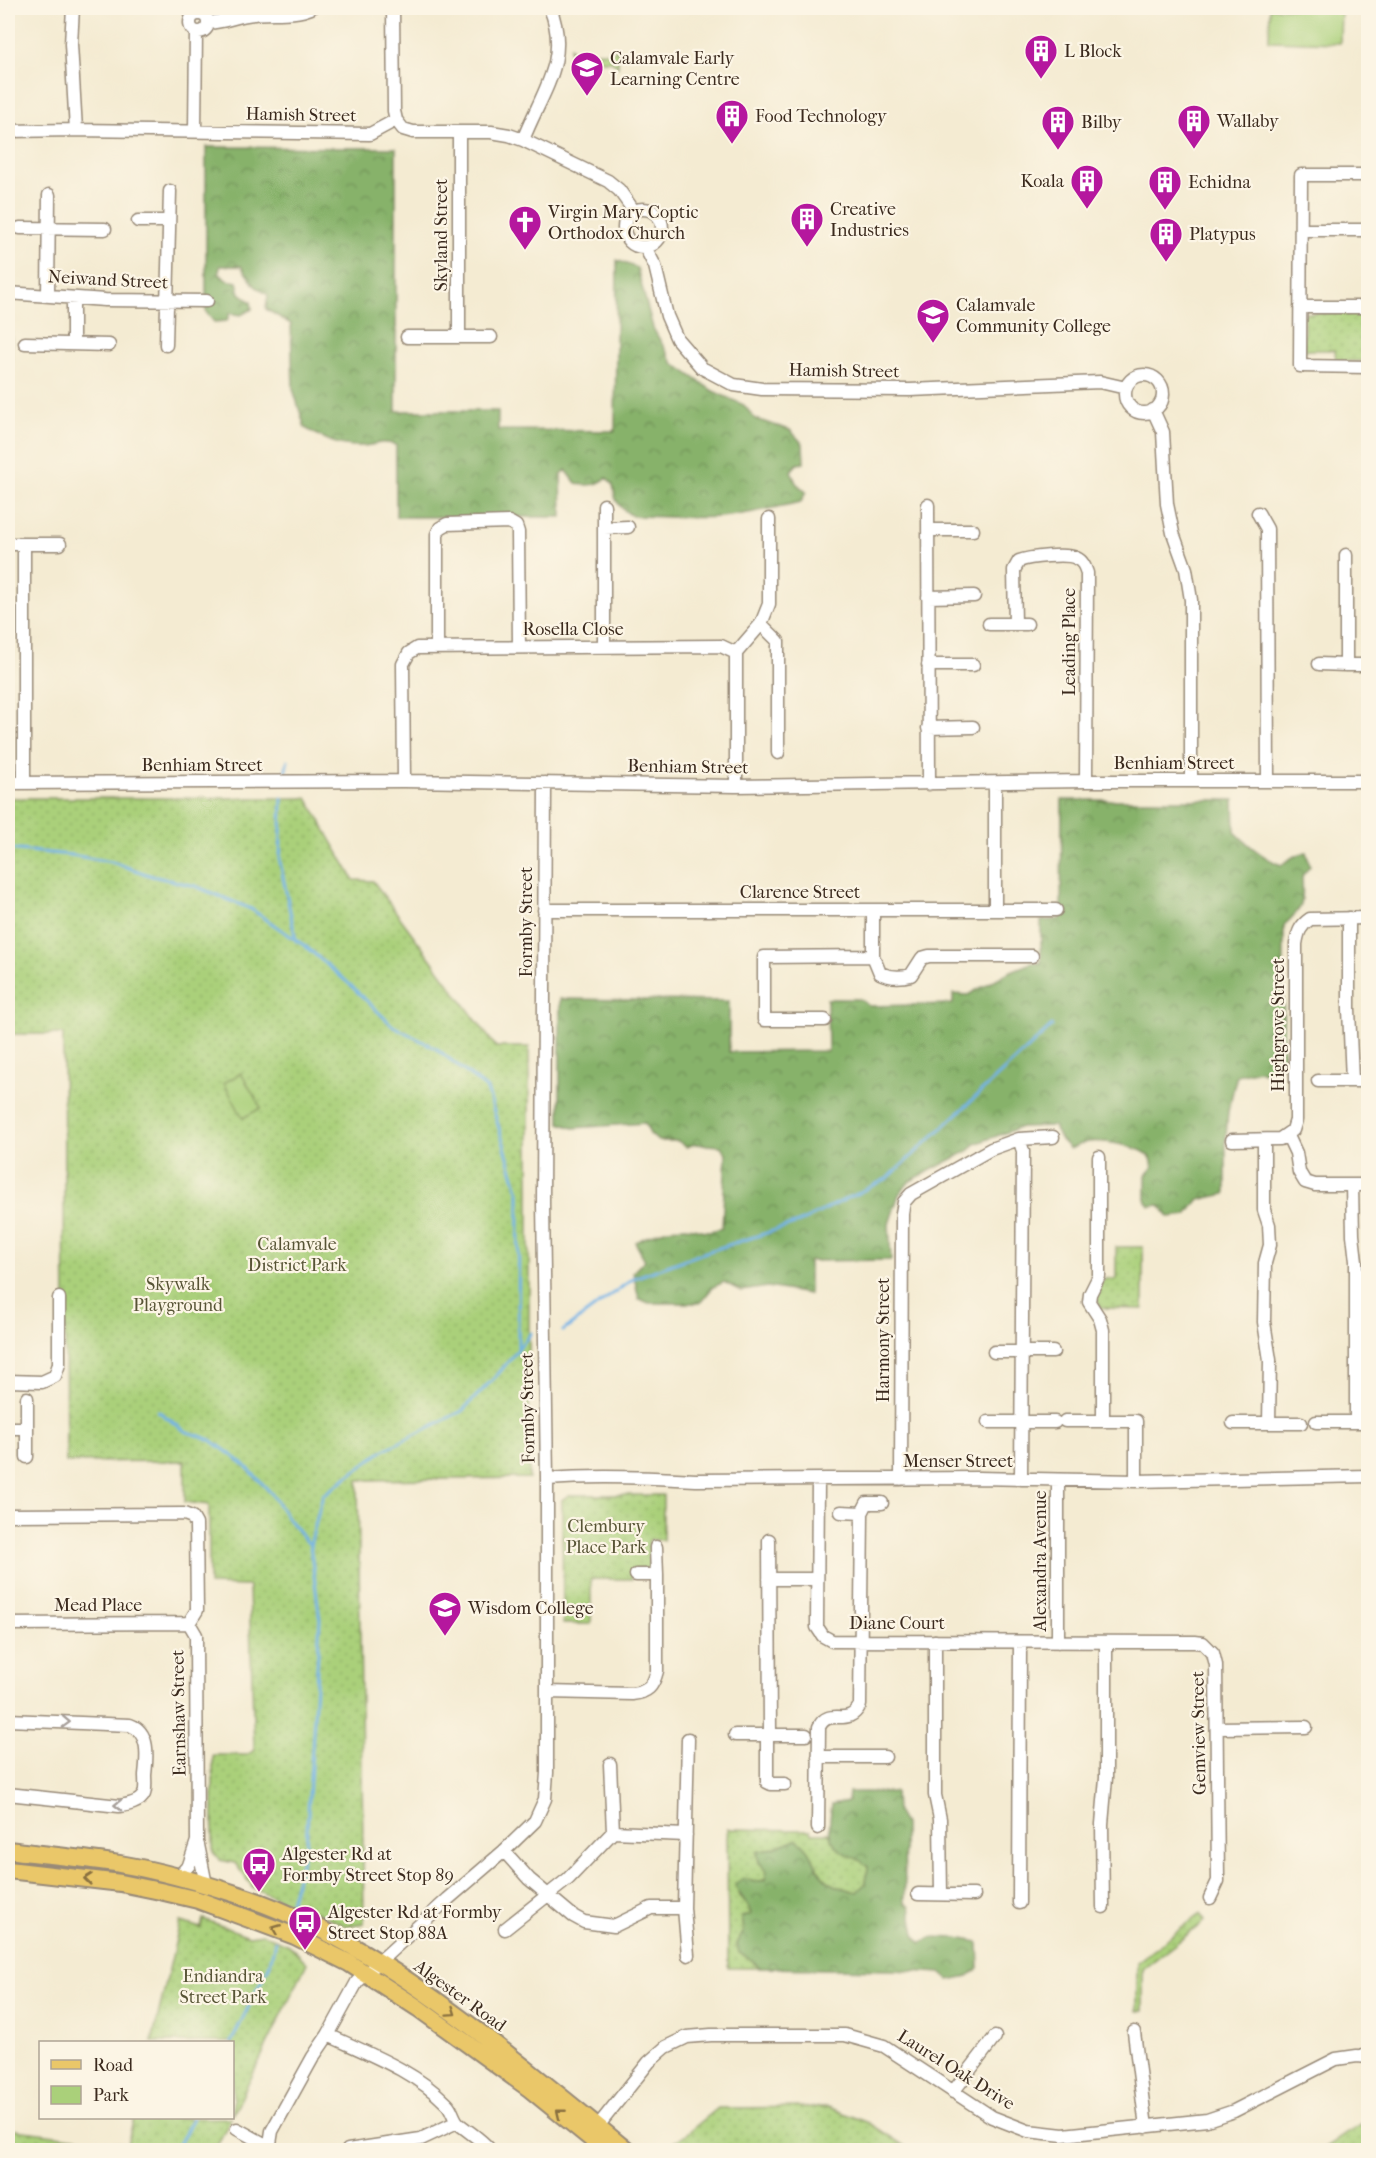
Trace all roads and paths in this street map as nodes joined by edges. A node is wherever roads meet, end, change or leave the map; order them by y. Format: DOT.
graph roads {
  1 [pos="73,8"];
  2 [pos="310,8"];
  3 [pos="393,8"];
  4 [pos="550,8"];
  5 [pos="196,11"];
  6 [pos="208,23"];
  7 [pos="196,32"];
  8 [pos="396,120"];
  9 [pos="76,130"];
  10 [pos="8,131"];
  11 [pos="195,131"];
  12 [pos="459,132"];
  13 [pos="523,140"];
  14 [pos="1368,175"];
  15 [pos="170,191"];
  16 [pos="49,195"];
  17 [pos="634,210"];
  18 [pos="138,221"];
  19 [pos="168,221"];
  20 [pos="20,228"];
  21 [pos="48,228"];
  22 [pos="105,229"];
  23 [pos="1301,230"];
  24 [pos="1368,230"];
  25 [pos="645,247"];
  26 [pos="8,292"];
  27 [pos="48,296"];
  28 [pos="73,298"];
  29 [pos="167,301"];
  30 [pos="207,301"];
  31 [pos="1300,307"];
  32 [pos="1368,307"];
  33 [pos="407,337"];
  34 [pos="459,338"];
  35 [pos="491,338"];
  36 [pos="25,343"];
  37 [pos="73,344"];
  38 [pos="110,345"];
  39 [pos="166,345"];
  40 [pos="1368,367"];
  41 [pos="1126,388"];
  42 [pos="1153,410"];
  43 [pos="604,505"];
  44 [pos="928,505"];
  45 [pos="1258,513"];
  46 [pos="769,519"];
  47 [pos="628,527"];
  48 [pos="604,528"];
  49 [pos="928,530"];
  50 [pos="973,530"];
  51 [pos="8,544"];
  52 [pos="24,544"];
  53 [pos="60,544"];
  54 [pos="1346,555"];
  55 [pos="974,596"];
  56 [pos="928,597"];
  57 [pos="760,624"];
  58 [pos="989,624"];
  59 [pos="519,647"];
  60 [pos="604,647"];
  61 [pos="437,648"];
  62 [pos="736,652"];
  63 [pos="1319,664"];
  64 [pos="928,665"];
  65 [pos="973,665"];
  66 [pos="1346,665"];
  67 [pos="1368,665"];
  68 [pos="928,728"];
  69 [pos="973,728"];
  70 [pos="778,753"];
  71 [pos="404,781"];
  72 [pos="1086,781"];
  73 [pos="1191,781"];
  74 [pos="1268,781"];
  75 [pos="1368,781"];
  76 [pos="8,783"];
  77 [pos="24,783"];
  78 [pos="545,783"];
  79 [pos="995,783"];
  80 [pos="928,784"];
  81 [pos="736,786"];
  82 [pos="544,910"];
  83 [pos="873,910"];
  84 [pos="995,910"];
  85 [pos="1056,910"];
  86 [pos="1349,918"];
  87 [pos="1368,918"];
  88 [pos="873,956"];
  89 [pos="1032,956"];
  90 [pos="825,1020"];
  91 [pos="1317,1081"];
  92 [pos="1353,1081"];
  93 [pos="1368,1081"];
  94 [pos="1288,1136"];
  95 [pos="1053,1137"];
  96 [pos="1019,1139"];
  97 [pos="1232,1140"];
  98 [pos="1264,1140"];
  99 [pos="1099,1157"];
  100 [pos="1352,1185"];
  101 [pos="1368,1185"];
  102 [pos="59,1298"];
  103 [pos="994,1352"];
  104 [pos="1020,1352"];
  105 [pos="1053,1352"];
  106 [pos="8,1381"];
  107 [pos="27,1398"];
  108 [pos="1020,1421"];
  109 [pos="1103,1421"];
  110 [pos="988,1422"];
  111 [pos="1316,1422"];
  112 [pos="1362,1422"];
  113 [pos="1233,1423"];
  114 [pos="1269,1423"];
  115 [pos="1301,1423"];
  116 [pos="8,1428"];
  117 [pos="27,1428"];
  118 [pos="27,1457"];
  119 [pos="1368,1476"];
  120 [pos="547,1479"];
  121 [pos="818,1479"];
  122 [pos="901,1479"];
  123 [pos="1021,1479"];
  124 [pos="1058,1479"];
  125 [pos="1136,1481"];
  126 [pos="882,1503"];
  127 [pos="841,1512"];
  128 [pos="862,1513"];
  129 [pos="8,1515"];
  130 [pos="769,1540"];
  131 [pos="657,1547"];
  132 [pos="636,1575"];
  133 [pos="657,1575"];
  134 [pos="769,1579"];
  135 [pos="817,1579"];
  136 [pos="189,1623"];
  137 [pos="8,1624"];
  138 [pos="861,1641"];
  139 [pos="935,1641"];
  140 [pos="1020,1642"];
  141 [pos="1058,1642"];
  142 [pos="1106,1642"];
  143 [pos="547,1692"];
  144 [pos="8,1720"];
  145 [pos="1306,1727"];
  146 [pos="1218,1728"];
  147 [pos="768,1735"];
  148 [pos="806,1735"];
  149 [pos="735,1736"];
  150 [pos="688,1739"];
  151 [pos="818,1757"];
  152 [pos="885,1757"];
  153 [pos="610,1764"];
  154 [pos="785,1784"];
  155 [pos="8,1794"];
  156 [pos="818,1828"];
  157 [pos="613,1832"];
  158 [pos="686,1835"];
  159 [pos="197,1841"];
  160 [pos="8,1850"];
  161 [pos="504,1851"];
  162 [pos="8,1870"];
  163 [pos="178,1877"];
  164 [pos="206,1885"];
  165 [pos="548,1894"];
  166 [pos="918,1894"];
  167 [pos="941,1894"];
  168 [pos="974,1895"];
  169 [pos="1210,1898"];
  170 [pos="1019,1904"];
  171 [pos="1103,1907"];
  172 [pos="684,1908"];
  173 [pos="505,1929"];
  174 [pos="688,1955"];
  175 [pos="379,1962"];
  176 [pos="365,1974"];
  177 [pos="1134,2032"];
  178 [pos="328,2035"];
  179 [pos="995,2037"];
  180 [pos="1368,2057"];
  181 [pos="953,2092"];
  182 [pos="457,2122"];
  183 [pos="1146,2127"];
  184 [pos="237,2129"];
  185 [pos="593,2132"];
  186 [pos="269,2148"];
  187 [pos="348,2151"];
  188 [pos="490,2151"];
  189 [pos="604,2151"];
  190 [pos="626,2151"];
  1 -- 9 [label="street"];
  2 -- 6 [label="street"];
  3 -- 8 [label="street"];
  4 -- 13 [label="street"];
  5 -- 6 [label="street"];
  5 -- 7 [label="street"];
  6 -- 7 [label="street"];
  7 -- 11 [label="street"];
  8 -- 11 [label="street, Hamish Street"];
  8 -- 12 [label="street"];
  9 -- 10 [label="street, Hamish Street"];
  9 -- 11 [label="street, Hamish Street"];
  12 -- 13 [label="street"];
  12 -- 34 [label="street, Skyland Street"];
  13 -- 17 [label="street"];
  14 -- 23 [label="street"];
  15 -- 19 [label="street"];
  16 -- 21 [label="street"];
  17 -- 25 [label="street"];
  17 -- 25 [label="street"];
  18 -- 19 [label="street"];
  19 -- 29 [label="street"];
  20 -- 21 [label="street"];
  21 -- 22 [label="street"];
  21 -- 27 [label="street"];
  23 -- 24 [label="street"];
  23 -- 31 [label="street"];
  25 -- 41 [label="street, Hamish Street"];
  26 -- 27 [label="street, Neiwand Street"];
  27 -- 28 [label="street, Neiwand Street"];
  28 -- 29 [label="street, Neiwand Street"];
  28 -- 37 [label="street"];
  29 -- 30 [label="street, Neiwand Street"];
  29 -- 39 [label="street"];
  31 -- 32 [label="street"];
  31 -- 40 [label="street"];
  33 -- 34 [label="street"];
  34 -- 35 [label="street"];
  36 -- 37 [label="street"];
  37 -- 38 [label="street"];
  41 -- 42 [label="street"];
  41 -- 42 [label="street"];
  42 -- 73 [label="street"];
  43 -- 48 [label="street"];
  44 -- 49 [label="street"];
  45 -- 74 [label="street"];
  46 -- 57 [label="street"];
  47 -- 48 [label="street"];
  48 -- 60 [label="street"];
  49 -- 50 [label="street"];
  49 -- 56 [label="street"];
  51 -- 52 [label="street"];
  52 -- 53 [label="street"];
  52 -- 77 [label="street"];
  54 -- 66 [label="street"];
  55 -- 56 [label="street"];
  56 -- 64 [label="street"];
  57 -- 62 [label="street"];
  57 -- 70 [label="street"];
  58 -- 72 [label="street, Leading Place"];
  59 -- 60 [label="street, Rosella Close"];
  59 -- 61 [label="street, Rosella Close"];
  59 -- 61 [label="street"];
  60 -- 62 [label="street, Rosella Close"];
  61 -- 71 [label="street, Rosella Close"];
  62 -- 81 [label="street"];
  63 -- 66 [label="street"];
  64 -- 65 [label="street"];
  64 -- 68 [label="street"];
  66 -- 67 [label="street"];
  68 -- 69 [label="street"];
  68 -- 80 [label="street"];
  71 -- 77 [label="street, Benhiam Street"];
  71 -- 78 [label="street, Benhiam Street"];
  72 -- 73 [label="street, Benhiam Street"];
  72 -- 79 [label="street, Benhiam Street"];
  73 -- 74 [label="street, Benhiam Street"];
  74 -- 75 [label="street, Benhiam Street"];
  76 -- 77 [label="street, Benhiam Street"];
  78 -- 81 [label="street, Benhiam Street"];
  78 -- 82 [label="street, Formby Street"];
  79 -- 80 [label="street, Benhiam Street"];
  79 -- 84 [label="street"];
  80 -- 81 [label="street, Benhiam Street"];
  82 -- 83 [label="street, Clarence Street"];
  82 -- 120 [label="street, Formby Street"];
  83 -- 84 [label="street, Clarence Street"];
  83 -- 88 [label="street"];
  84 -- 85 [label="street, Clarence Street"];
  86 -- 87 [label="street, Highgrove Street"];
  86 -- 92 [label="street"];
  86 -- 94 [label="street, Highgrove Street"];
  88 -- 89 [label="street"];
  88 -- 90 [label="street"];
  91 -- 92 [label="street"];
  92 -- 93 [label="street"];
  94 -- 98 [label="street"];
  94 -- 100 [label="street"];
  95 -- 96 [label="street"];
  96 -- 104 [label="street"];
  96 -- 122 [label="street, Harmony Street"];
  97 -- 98 [label="street"];
  98 -- 114 [label="street"];
  99 -- 109 [label="street"];
  100 -- 101 [label="street"];
  100 -- 112 [label="street"];
  102 -- 106 [label="street"];
  103 -- 104 [label="street"];
  104 -- 105 [label="street"];
  104 -- 108 [label="street"];
  107 -- 117 [label="street"];
  108 -- 109 [label="street"];
  108 -- 110 [label="street"];
  108 -- 123 [label="street"];
  109 -- 125 [label="street"];
  111 -- 112 [label="street"];
  113 -- 114 [label="street"];
  114 -- 115 [label="street"];
  116 -- 117 [label="street"];
  117 -- 118 [label="street"];
  119 -- 125 [label="street, Menser Street"];
  120 -- 121 [label="street, Menser Street"];
  120 -- 143 [label="street, Formby Street"];
  121 -- 122 [label="street, Menser Street"];
  121 -- 135 [label="street, Diane Court"];
  122 -- 123 [label="street, Menser Street"];
  123 -- 124 [label="street, Menser Street"];
  124 -- 125 [label="street, Menser Street"];
  124 -- 141 [label="street, Alexandra Avenue"];
  126 -- 128 [label="street"];
  127 -- 128 [label="street"];
  128 -- 138 [label="street"];
  129 -- 136 [label="street, Earnshaw Street"];
  130 -- 134 [label="street"];
  131 -- 133 [label="street"];
  132 -- 133 [label="street"];
  133 -- 143 [label="street"];
  134 -- 135 [label="street"];
  134 -- 147 [label="street"];
  135 -- 138 [label="street, Diane Court"];
  136 -- 137 [label="street, Mead Place"];
  136 -- 159 [label="street, Earnshaw Street"];
  138 -- 139 [label="street, Diane Court"];
  138 -- 151 [label="street"];
  139 -- 140 [label="street, Diane Court"];
  139 -- 167 [label="street"];
  140 -- 141 [label="street, Diane Court"];
  140 -- 170 [label="street"];
  141 -- 142 [label="street, Gemview Street"];
  142 -- 146 [label="street, Gemview Street"];
  142 -- 171 [label="street"];
  143 -- 161 [label="street, Formby Street"];
  144 -- 155 [label="street, one-way"];
  145 -- 146 [label="street"];
  146 -- 169 [label="street, Gemview Street"];
  147 -- 148 [label="street"];
  147 -- 149 [label="street"];
  147 -- 154 [label="street"];
  150 -- 158 [label="street"];
  151 -- 152 [label="street"];
  151 -- 156 [label="street"];
  153 -- 157 [label="street"];
  157 -- 158 [label="street"];
  157 -- 165 [label="street"];
  158 -- 172 [label="street"];
  159 -- 163 [label="street, Earnshaw Street"];
  159 -- 164 [label="street"];
  160 -- 163 [label="main road, Algester Road"];
  161 -- 165 [label="street"];
  161 -- 175 [label="street, Formby Street"];
  176 -- 162 [label="main road, Algester Road, one-way"];
  163 -- 164 [label="main road, Algester Road"];
  164 -- 175 [label="main road, Algester Road"];
  165 -- 172 [label="street"];
  165 -- 173 [label="street"];
  166 -- 167 [label="street"];
  167 -- 168 [label="street"];
  172 -- 174 [label="street"];
  175 -- 176 [label="street, Formby Street"];
  175 -- 185 [label="main road, Algester Road, one-way"];
  176 -- 178 [label="street, Formby Street"];
  185 -- 176 [label="main road, Algester Road, one-way"];
  177 -- 183 [label="street"];
  178 -- 182 [label="street"];
  178 -- 186 [label="street, Formby Street"];
  179 -- 181 [label="street"];
  180 -- 183 [label="street, Laurel Oak Drive"];
  181 -- 183 [label="street, Laurel Oak Drive"];
  181 -- 185 [label="street, Laurel Oak Drive"];
  182 -- 187 [label="street"];
  182 -- 188 [label="street"];
  184 -- 186 [label="street"];
  185 -- 189 [label="main road, Algester Road"];
  185 -- 190 [label="main road, Algester Road"];
}
